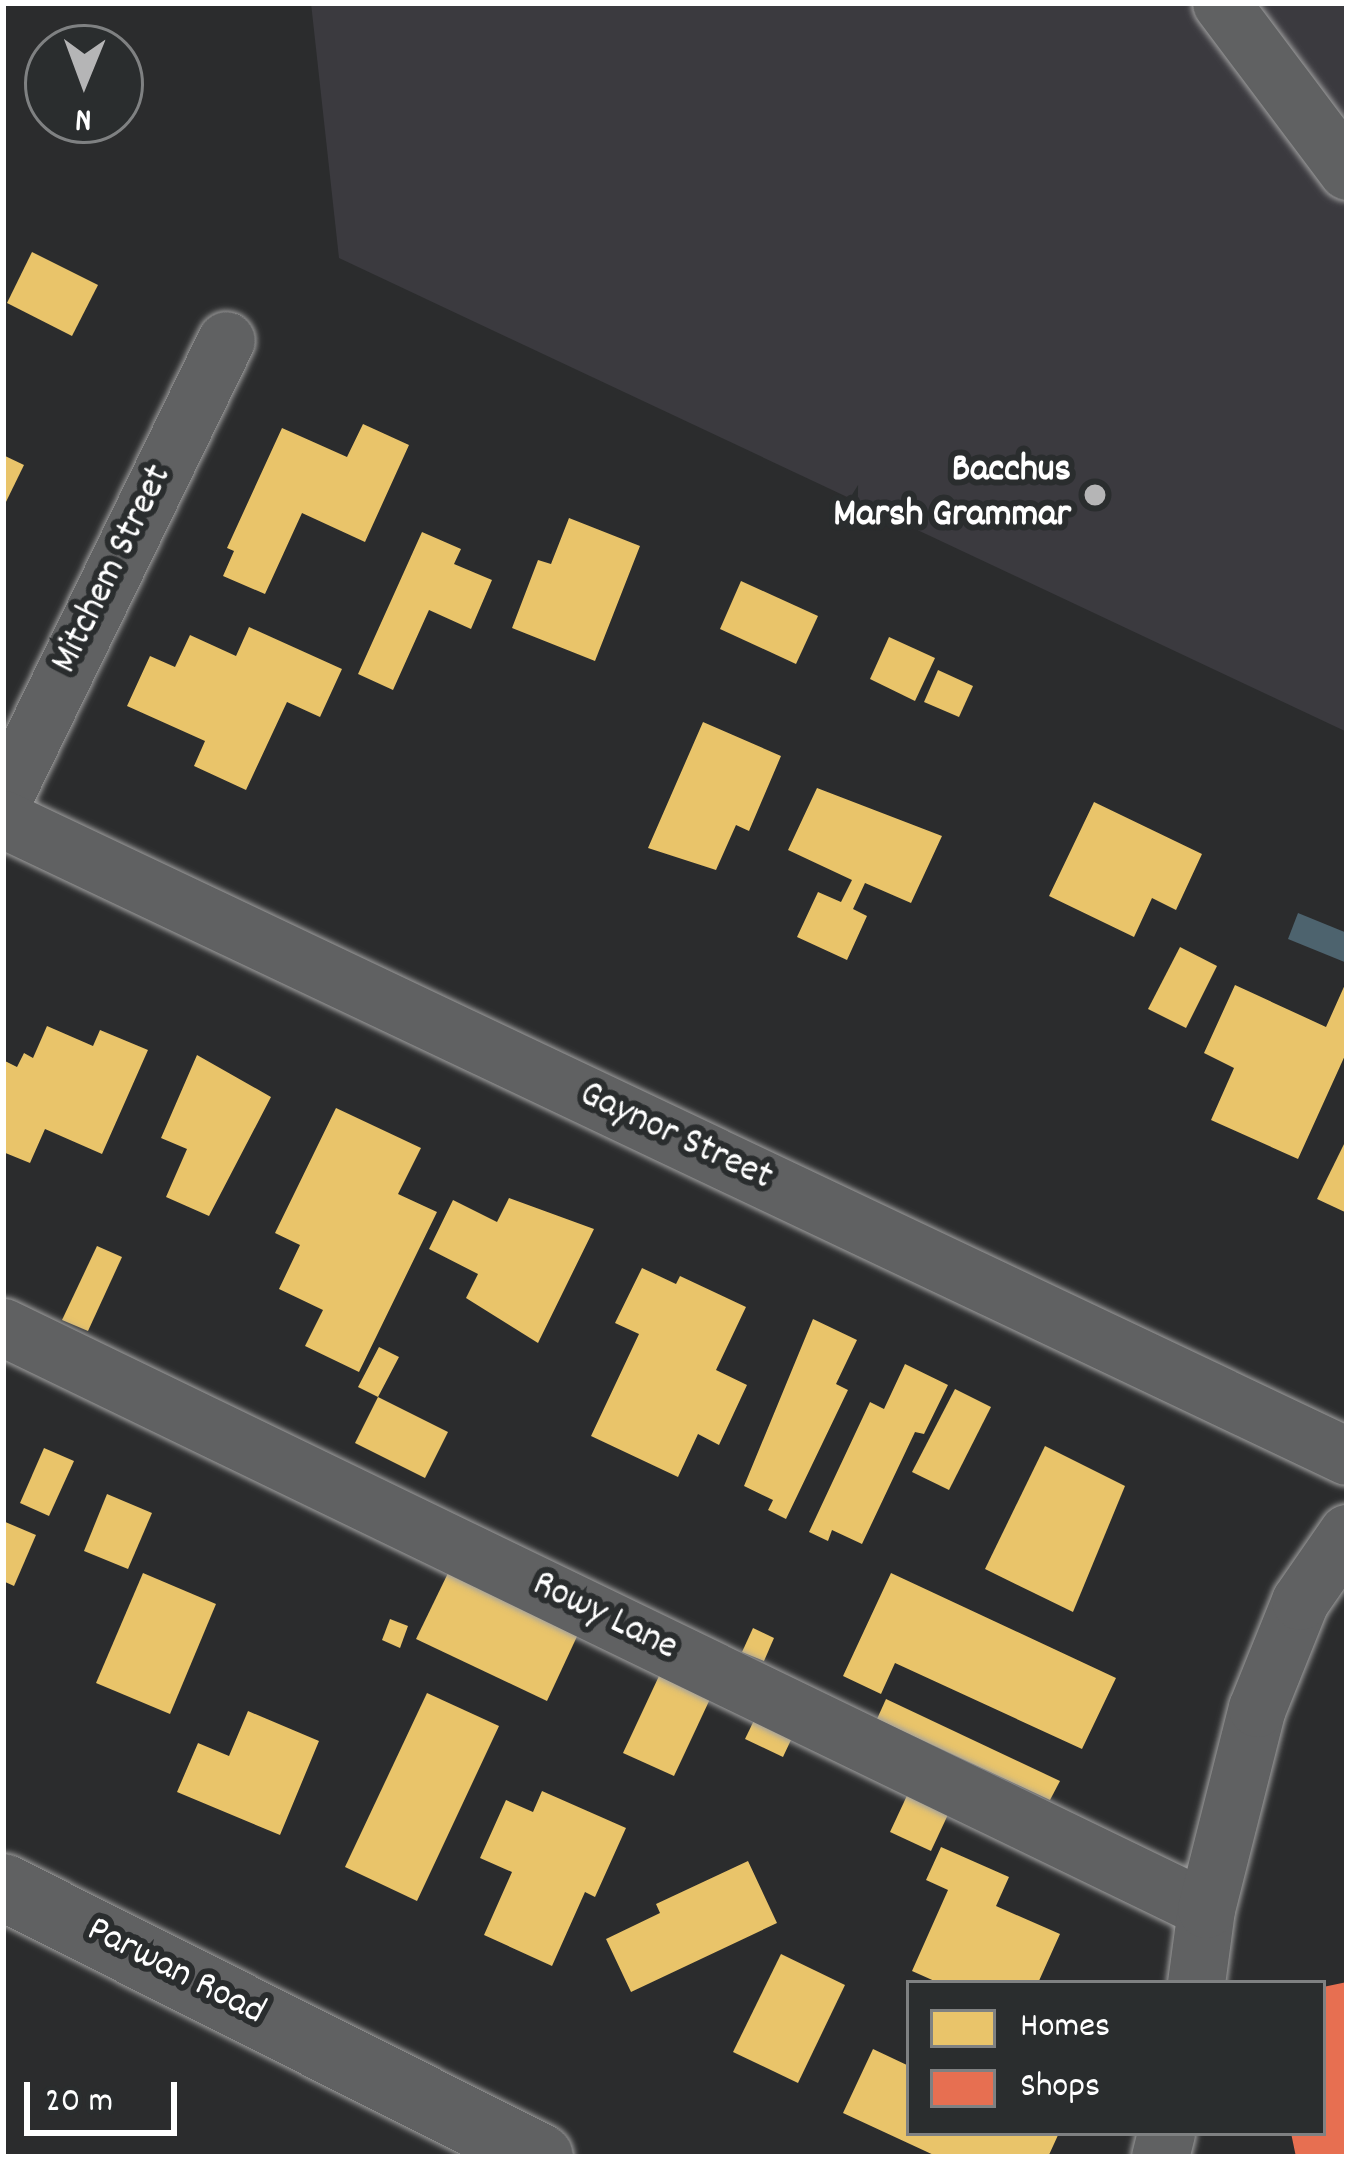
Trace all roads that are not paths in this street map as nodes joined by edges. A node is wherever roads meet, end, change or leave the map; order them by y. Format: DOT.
graph roads {
  1 [pos="1221,3"];
  2 [pos="1347,171"];
  3 [pos="226,340"];
  4 [pos="3,799"];
  5 [pos="3,819"];
  6 [pos="3,1327"];
  7 [pos="1347,1456"];
  8 [pos="1347,1533"];
  9 [pos="3,1887"];
  10 [pos="1206,1909"];
  11 [pos="1196,1980"];
  12 [pos="540,2157"];
  1 -- 2 [label="street"];
  3 -- 4 [label="street, Mitchem Street"];
  5 -- 7 [label="street, Gaynor Street"];
  6 -- 10 [label="street, Rowy Lane"];
  8 -- 10 [label="street"];
  9 -- 12 [label="main road, Parwan Road"];
  10 -- 11 [label="street"];
}
